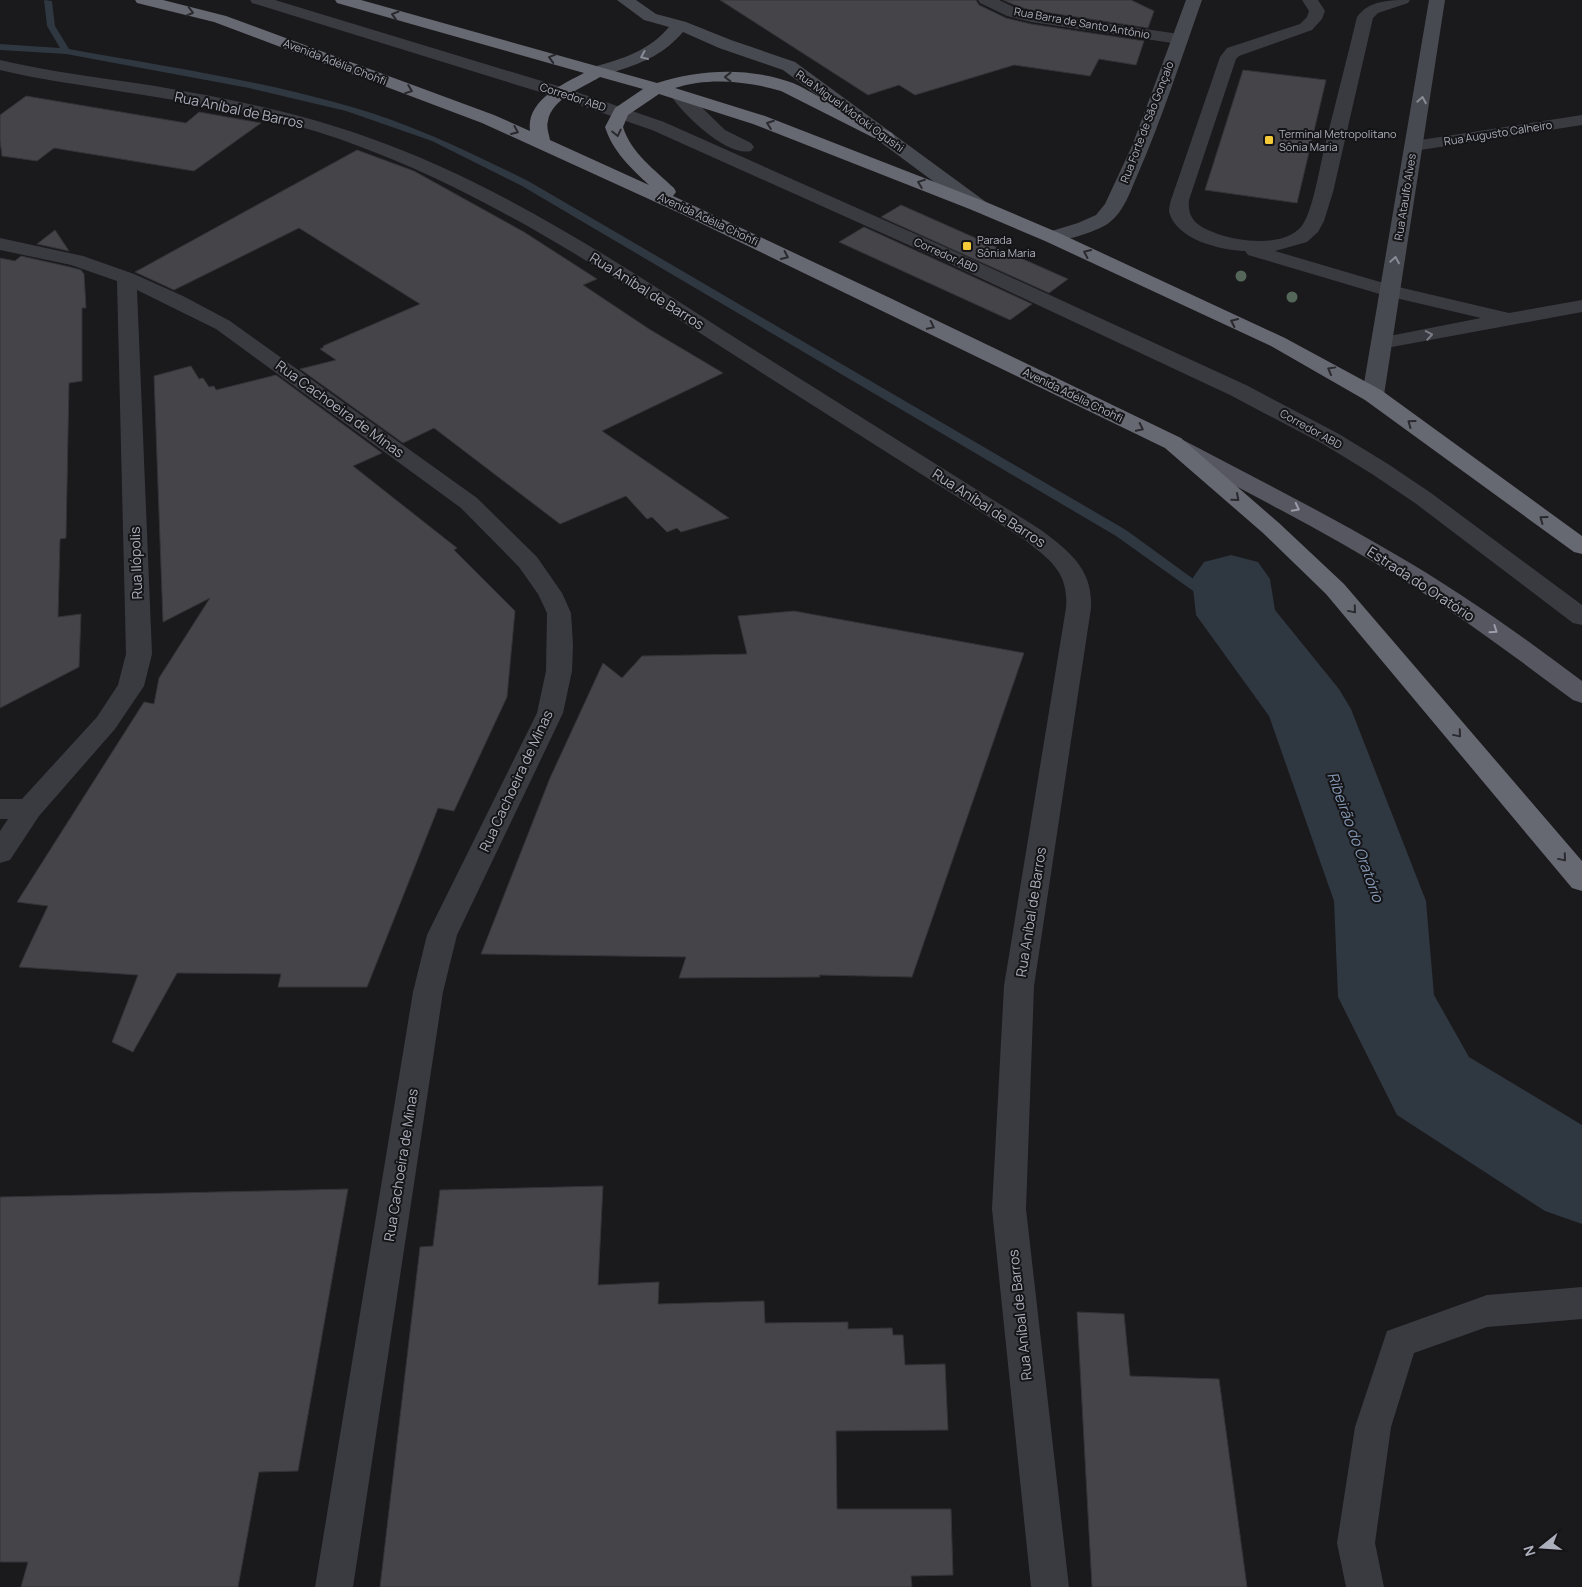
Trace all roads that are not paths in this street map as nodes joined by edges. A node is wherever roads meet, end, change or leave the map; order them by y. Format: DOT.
graph roads {
  1 [pos="143,0"];
  2 [pos="258,0"];
  3 [pos="343,0"];
  4 [pos="625,0"];
  5 [pos="986,0"];
  6 [pos="1194,0"];
  7 [pos="1310,0"];
  8 [pos="1402,0"];
  9 [pos="1438,0"];
  10 [pos="658,3"];
  11 [pos="680,25"];
  12 [pos="1179,39"];
  13 [pos="0,65"];
  14 [pos="598,71"];
  15 [pos="657,88"];
  16 [pos="562,93"];
  17 [pos="680,96"];
  18 [pos="621,112"];
  19 [pos="1582,120"];
  20 [pos="886,137"];
  21 [pos="541,142"];
  22 [pos="1414,146"];
  23 [pos="806,193"];
  24 [pos="979,206"];
  25 [pos="693,212"];
  26 [pos="1052,238"];
  27 [pos="0,244"];
  28 [pos="1238,246"];
  29 [pos="127,278"];
  30 [pos="1390,291"];
  31 [pos="1582,306"];
  32 [pos="1512,319"];
  33 [pos="1381,343"];
  34 [pos="1373,395"];
  35 [pos="1172,443"];
  36 [pos="1253,486"];
  37 [pos="1582,547"];
  38 [pos="1582,617"];
  39 [pos="1582,694"];
  40 [pos="0,808"];
  41 [pos="29,809"];
  42 [pos="0,853"];
  43 [pos="1582,880"];
  44 [pos="1582,1303"];
  45 [pos="334,1587"];
  46 [pos="1050,1587"];
  47 [pos="1365,1587"];
  1 -- 21 [label="highway, Avenida Adélia Chohfi, one-way"];
  2 -- 16 [label="street, Corredor ABD"];
  14 -- 3 [label="highway, one-way"];
  4 -- 11 [label="main road, Rua Miguel Motoki Ogushi"];
  5 -- 12 [label="street, Rua Barra de Santo Antônio"];
  6 -- 12 [label="main road, Rua Forte de São Gonçalo"];
  7 -- 28 [label="street"];
  8 -- 28 [label="street"];
  22 -- 9 [label="main road, Rua Ataulfo Alves, one-way"];
  10 -- 11 [label="main road, Rua Miguel Motoki Ogushi"];
  11 -- 14 [label="main road, one-way"];
  11 -- 20 [label="main road, Rua Miguel Motoki Ogushi"];
  12 -- 26 [label="main road, Rua Forte de São Gonçalo"];
  13 -- 46 [label="street, Rua Aníbal de Barros"];
  14 -- 15 [label="highway"];
  14 -- 16 [label="highway"];
  15 -- 17 [label="highway"];
  15 -- 18 [label="highway"];
  20 -- 15 [label="highway, one-way"];
  16 -- 18 [label="street, Corredor ABD"];
  16 -- 21 [label="highway"];
  17 -- 23 [label="street"];
  24 -- 17 [label="highway, one-way"];
  18 -- 23 [label="street, Corredor ABD"];
  18 -- 25 [label="highway, one-way"];
  19 -- 22 [label="street, Rua Augusto Calheiro"];
  20 -- 24 [label="main road, Rua Miguel Motoki Ogushi"];
  21 -- 25 [label="highway, Avenida Adélia Chohfi"];
  30 -- 22 [label="main road, Rua Ataulfo Alves, one-way"];
  23 -- 38 [label="street, Corredor ABD"];
  24 -- 26 [label="highway"];
  25 -- 35 [label="highway, Avenida Adélia Chohfi, one-way"];
  34 -- 26 [label="highway, one-way"];
  27 -- 29 [label="street, Rua Cachoeira de Minas"];
  28 -- 30 [label="street"];
  29 -- 41 [label="street, Rua Ilópolis"];
  29 -- 45 [label="street, Rua Cachoeira de Minas"];
  30 -- 32 [label="street"];
  30 -- 33 [label="main road, Rua Ataulfo Alves"];
  31 -- 32 [label="street"];
  33 -- 32 [label="street, one-way"];
  33 -- 34 [label="main road, Rua Ataulfo Alves"];
  37 -- 34 [label="highway, one-way"];
  35 -- 36 [label="main road, Avenida Adélia Chohfi"];
  35 -- 43 [label="highway, one-way"];
  36 -- 39 [label="main road, Estrada do Oratório, one-way"];
  40 -- 41 [label="street"];
  41 -- 42 [label="street, Rua Ilópolis"];
  44 -- 47 [label="street"];
}
